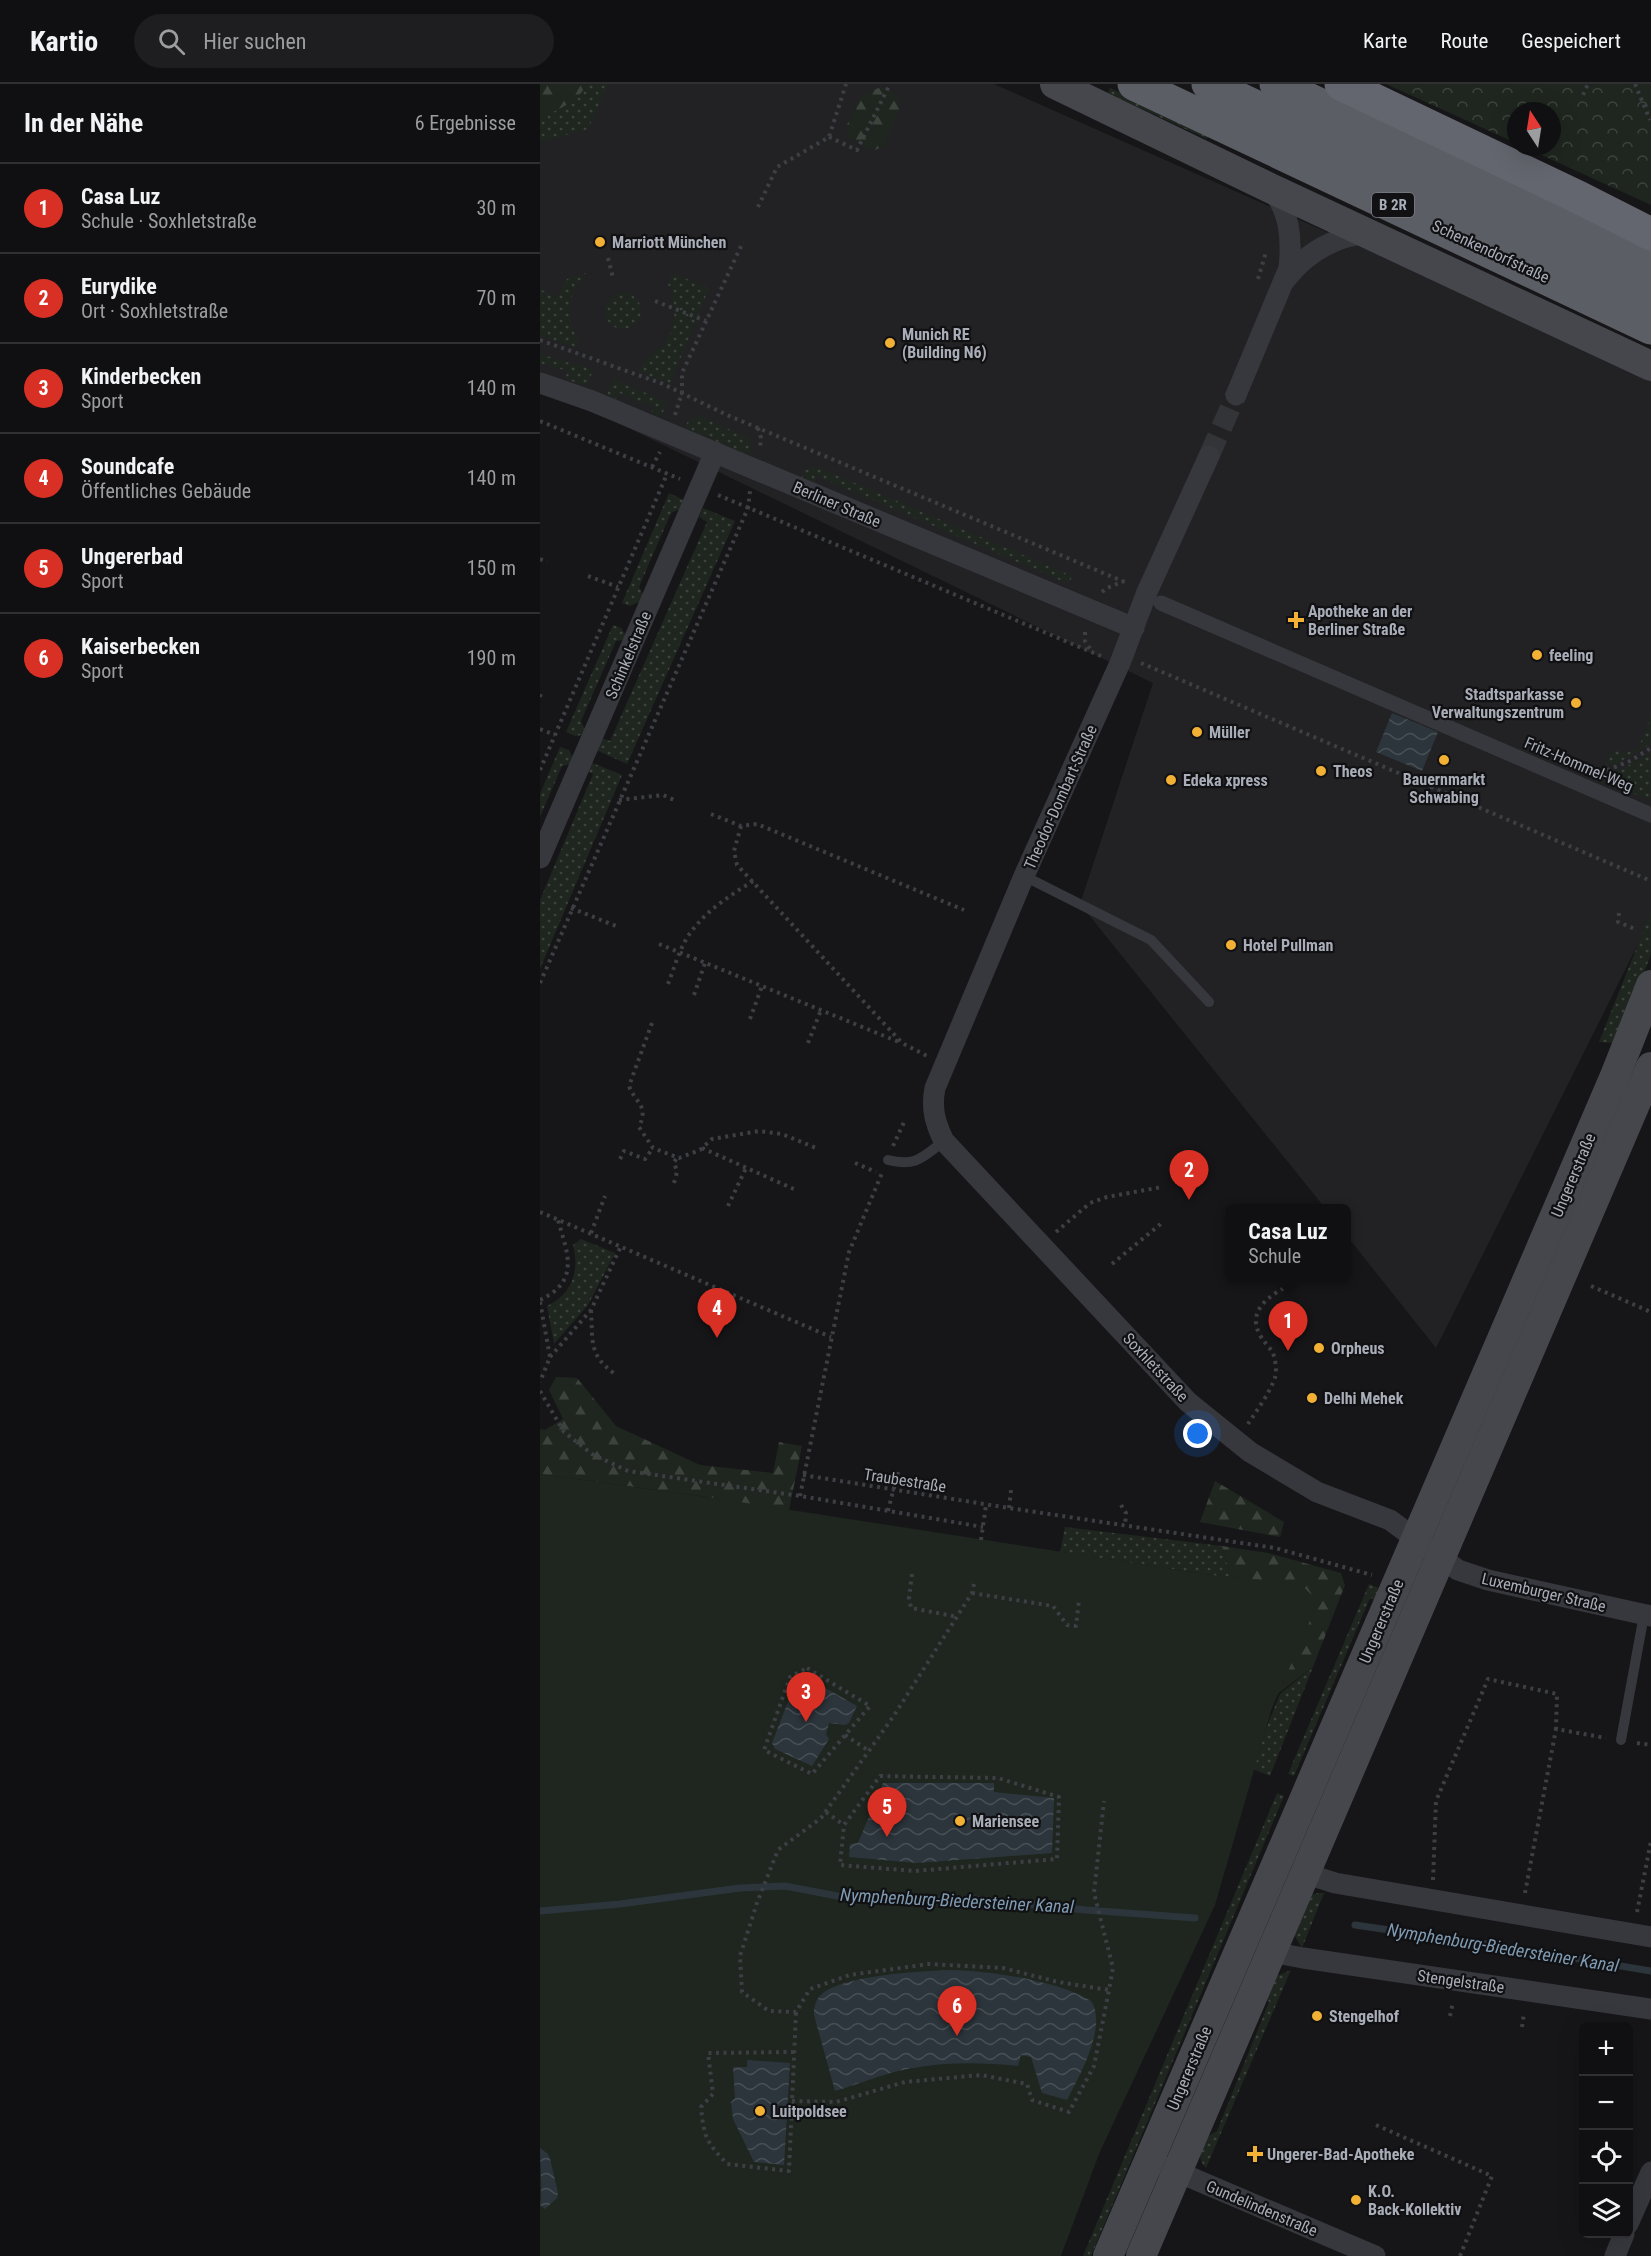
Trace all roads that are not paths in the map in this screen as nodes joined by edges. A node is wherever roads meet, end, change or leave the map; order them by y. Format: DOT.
graph roads {
  1 [pos="1055,84"];
  2 [pos="1134,84"];
  3 [pos="1208,84"];
  4 [pos="1276,84"];
  5 [pos="1341,84"];
  6 [pos="1270,188"];
  7 [pos="1370,234"];
  8 [pos="1651,234"];
  9 [pos="1651,260"];
  10 [pos="1285,281"];
  11 [pos="1651,294"];
  12 [pos="1651,328"];
  13 [pos="1651,366"];
  14 [pos="540,383"];
  15 [pos="1236,395"];
  16 [pos="715,452"];
  17 [pos="1209,456"];
  18 [pos="1161,603"];
  19 [pos="1134,628"];
  20 [pos="1651,815"];
  21 [pos="540,858"];
  22 [pos="1024,876"];
  23 [pos="1651,985"];
  24 [pos="1209,1002"];
  25 [pos="1651,1067"];
  26 [pos="944,1141"];
  27 [pos="888,1160"];
  28 [pos="1416,1540"];
  29 [pos="1440,1558"];
  30 [pos="1647,1616"];
  31 [pos="1621,1740"];
  32 [pos="1304,1873"];
  33 [pos="1642,1935"];
  34 [pos="1271,1952"];
  35 [pos="1651,2009"];
  36 [pos="1149,2159"];
  37 [pos="1177,2171"];
  38 [pos="1651,2172"];
  39 [pos="1633,2215"];
  40 [pos="1622,2238"];
  41 [pos="1108,2256"];
  42 [pos="1141,2256"];
  43 [pos="1375,2256"];
  44 [pos="1615,2256"];
  1 -- 6 [label="main road"];
  2 -- 12 [label="highway, Schenkendorfstraße / B 2R"];
  3 -- 11 [label="highway, Schenkendorfstraße / B 2R"];
  4 -- 9 [label="highway"];
  5 -- 8 [label="highway"];
  6 -- 7 [label="main road"];
  6 -- 10 [label="street"];
  7 -- 10 [label="street"];
  7 -- 13 [label="main road"];
  10 -- 15 [label="street"];
  14 -- 16 [label="street, Berliner Straße"];
  16 -- 19 [label="street, Berliner Straße"];
  16 -- 21 [label="street, Schinkelstraße"];
  17 -- 19 [label="street, Theodor-Dombart-Straße"];
  18 -- 20 [label="street, Fritz-Hommel-Weg"];
  19 -- 22 [label="street, Theodor-Dombart-Straße"];
  22 -- 24 [label="lane"];
  22 -- 26 [label="street, Theodor-Dombart-Straße"];
  23 -- 28 [label="main road, Ungererstraße"];
  25 -- 29 [label="main road, Ungererstraße"];
  26 -- 27 [label="lane"];
  26 -- 28 [label="street, Soxhletstraße"];
  28 -- 29 [label="street, Soxhletstraße"];
  28 -- 36 [label="main road, Ungererstraße"];
  29 -- 30 [label="street, Luxemburger Straße"];
  29 -- 32 [label="main road, Ungererstraße"];
  30 -- 31 [label="lane"];
  32 -- 33 [label="street"];
  32 -- 34 [label="main road, Ungererstraße"];
  34 -- 35 [label="street, Stengelstraße"];
  34 -- 37 [label="main road, Ungererstraße"];
  36 -- 37 [label="street, Gundelindenstraße"];
  36 -- 41 [label="main road, Ungererstraße"];
  37 -- 42 [label="main road, Ungererstraße"];
  37 -- 43 [label="street, Gundelindenstraße"];
  38 -- 39 [label="street"];
  40 -- 44 [label="street"];
}
